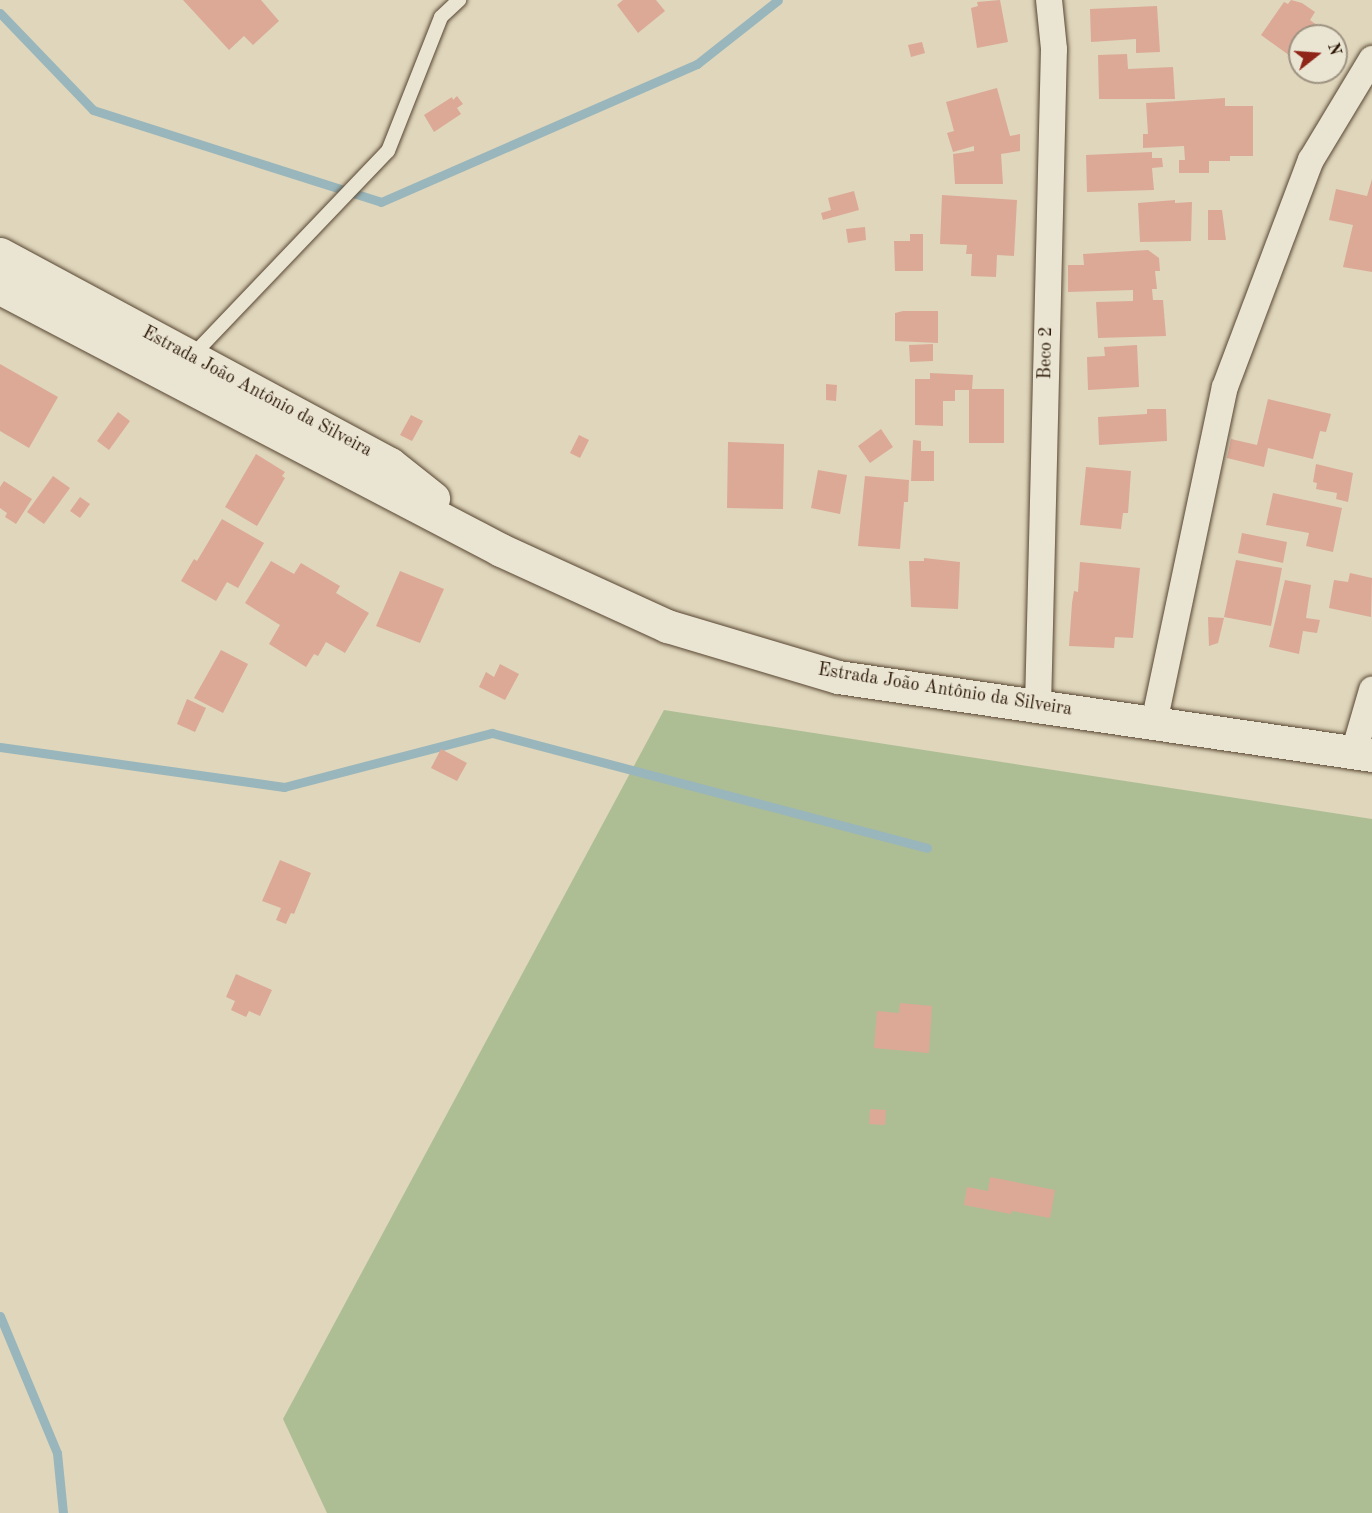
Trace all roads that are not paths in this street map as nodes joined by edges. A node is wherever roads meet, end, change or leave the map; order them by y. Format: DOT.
graph roads {
  1 [pos="459,0"];
  2 [pos="1048,0"];
  3 [pos="1372,59"];
  4 [pos="0,254"];
  5 [pos="0,288"];
  6 [pos="191,357"];
  7 [pos="501,550"];
  8 [pos="1372,690"];
  9 [pos="1038,707"];
  10 [pos="1154,723"];
  11 [pos="1363,754"];
  1 -- 6 [label="lane"];
  2 -- 9 [label="street, Beco 2"];
  3 -- 10 [label="street"];
  4 -- 6 [label="main road, Estrada João Antônio da Silveira"];
  5 -- 7 [label="main road, Estrada João Antônio da Silveira"];
  6 -- 7 [label="main road, Estrada João Antônio da Silveira"];
  7 -- 9 [label="main road, Estrada João Antônio da Silveira"];
  8 -- 11 [label="street"];
  9 -- 10 [label="main road, Estrada João Antônio da Silveira"];
  10 -- 11 [label="main road, Estrada João Antônio da Silveira"];
}
